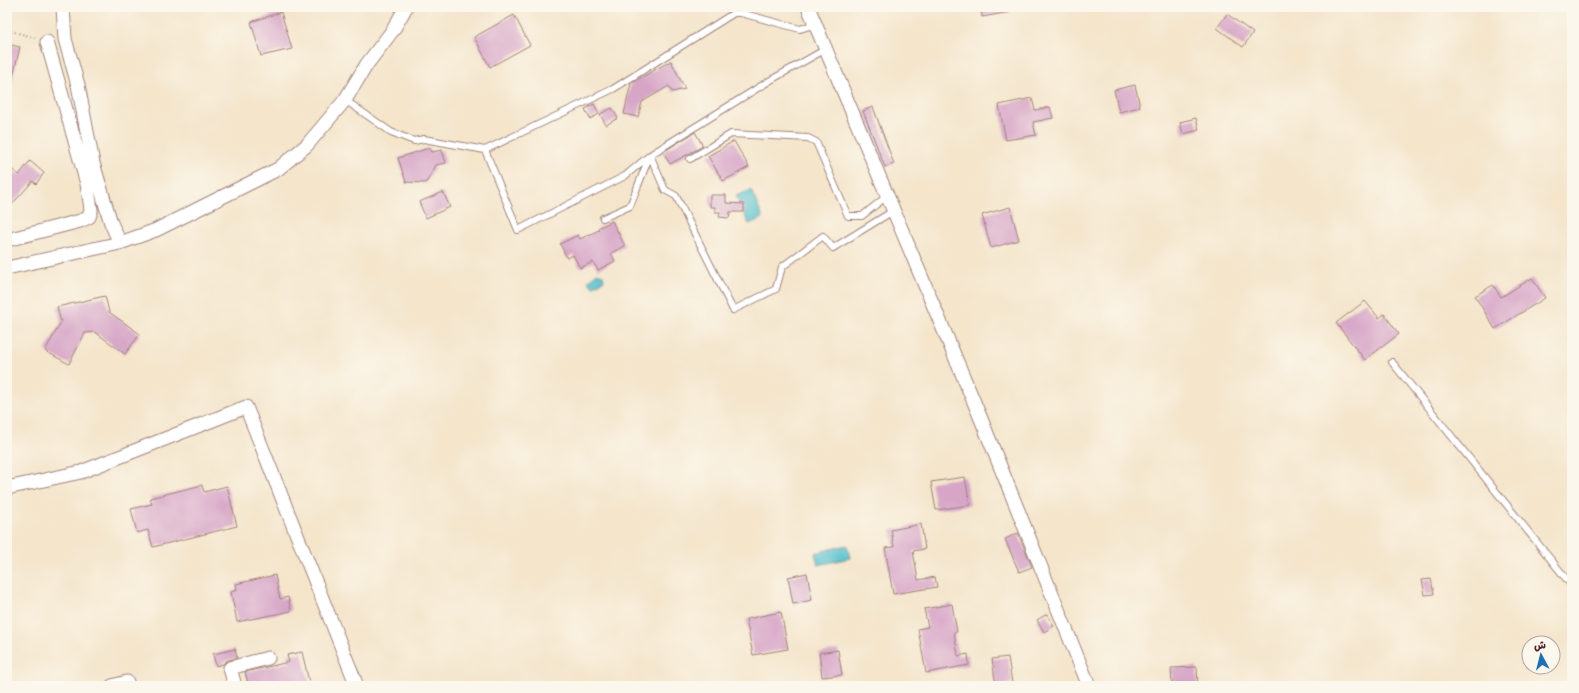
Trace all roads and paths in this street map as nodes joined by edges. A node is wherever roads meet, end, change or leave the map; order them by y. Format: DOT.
graph roads {
  1 [pos="63,7"];
  2 [pos="406,7"];
  3 [pos="808,7"];
  4 [pos="816,24"];
  5 [pos="7,30"];
  6 [pos="47,42"];
  7 [pos="826,49"];
  8 [pos="345,100"];
  9 [pos="485,150"];
  10 [pos="650,155"];
  11 [pos="690,158"];
  12 [pos="887,196"];
  13 [pos="893,211"];
  14 [pos="603,218"];
  15 [pos="7,240"];
  16 [pos="120,243"];
  17 [pos="7,268"];
  18 [pos="1392,362"];
  19 [pos="7,488"];
  20 [pos="1572,586"];
  21 [pos="268,658"];
  22 [pos="127,682"];
  23 [pos="112,686"];
  24 [pos="236,686"];
  25 [pos="357,686"];
  26 [pos="1089,686"];
  1 -- 16 [label="street"];
  2 -- 8 [label="street"];
  3 -- 4 [label="street"];
  4 -- 7 [label="street"];
  4 -- 9 [label="lane"];
  5 -- 6 [label="path"];
  6 -- 15 [label="street"];
  7 -- 10 [label="lane"];
  7 -- 12 [label="street"];
  8 -- 9 [label="lane"];
  8 -- 16 [label="street"];
  9 -- 10 [label="lane"];
  10 -- 13 [label="lane"];
  10 -- 14 [label="lane"];
  11 -- 12 [label="lane"];
  12 -- 13 [label="street"];
  13 -- 26 [label="street"];
  16 -- 17 [label="street"];
  18 -- 20 [label="lane"];
  19 -- 25 [label="street"];
  21 -- 24 [label="street"];
  22 -- 23 [label="street"];
}
